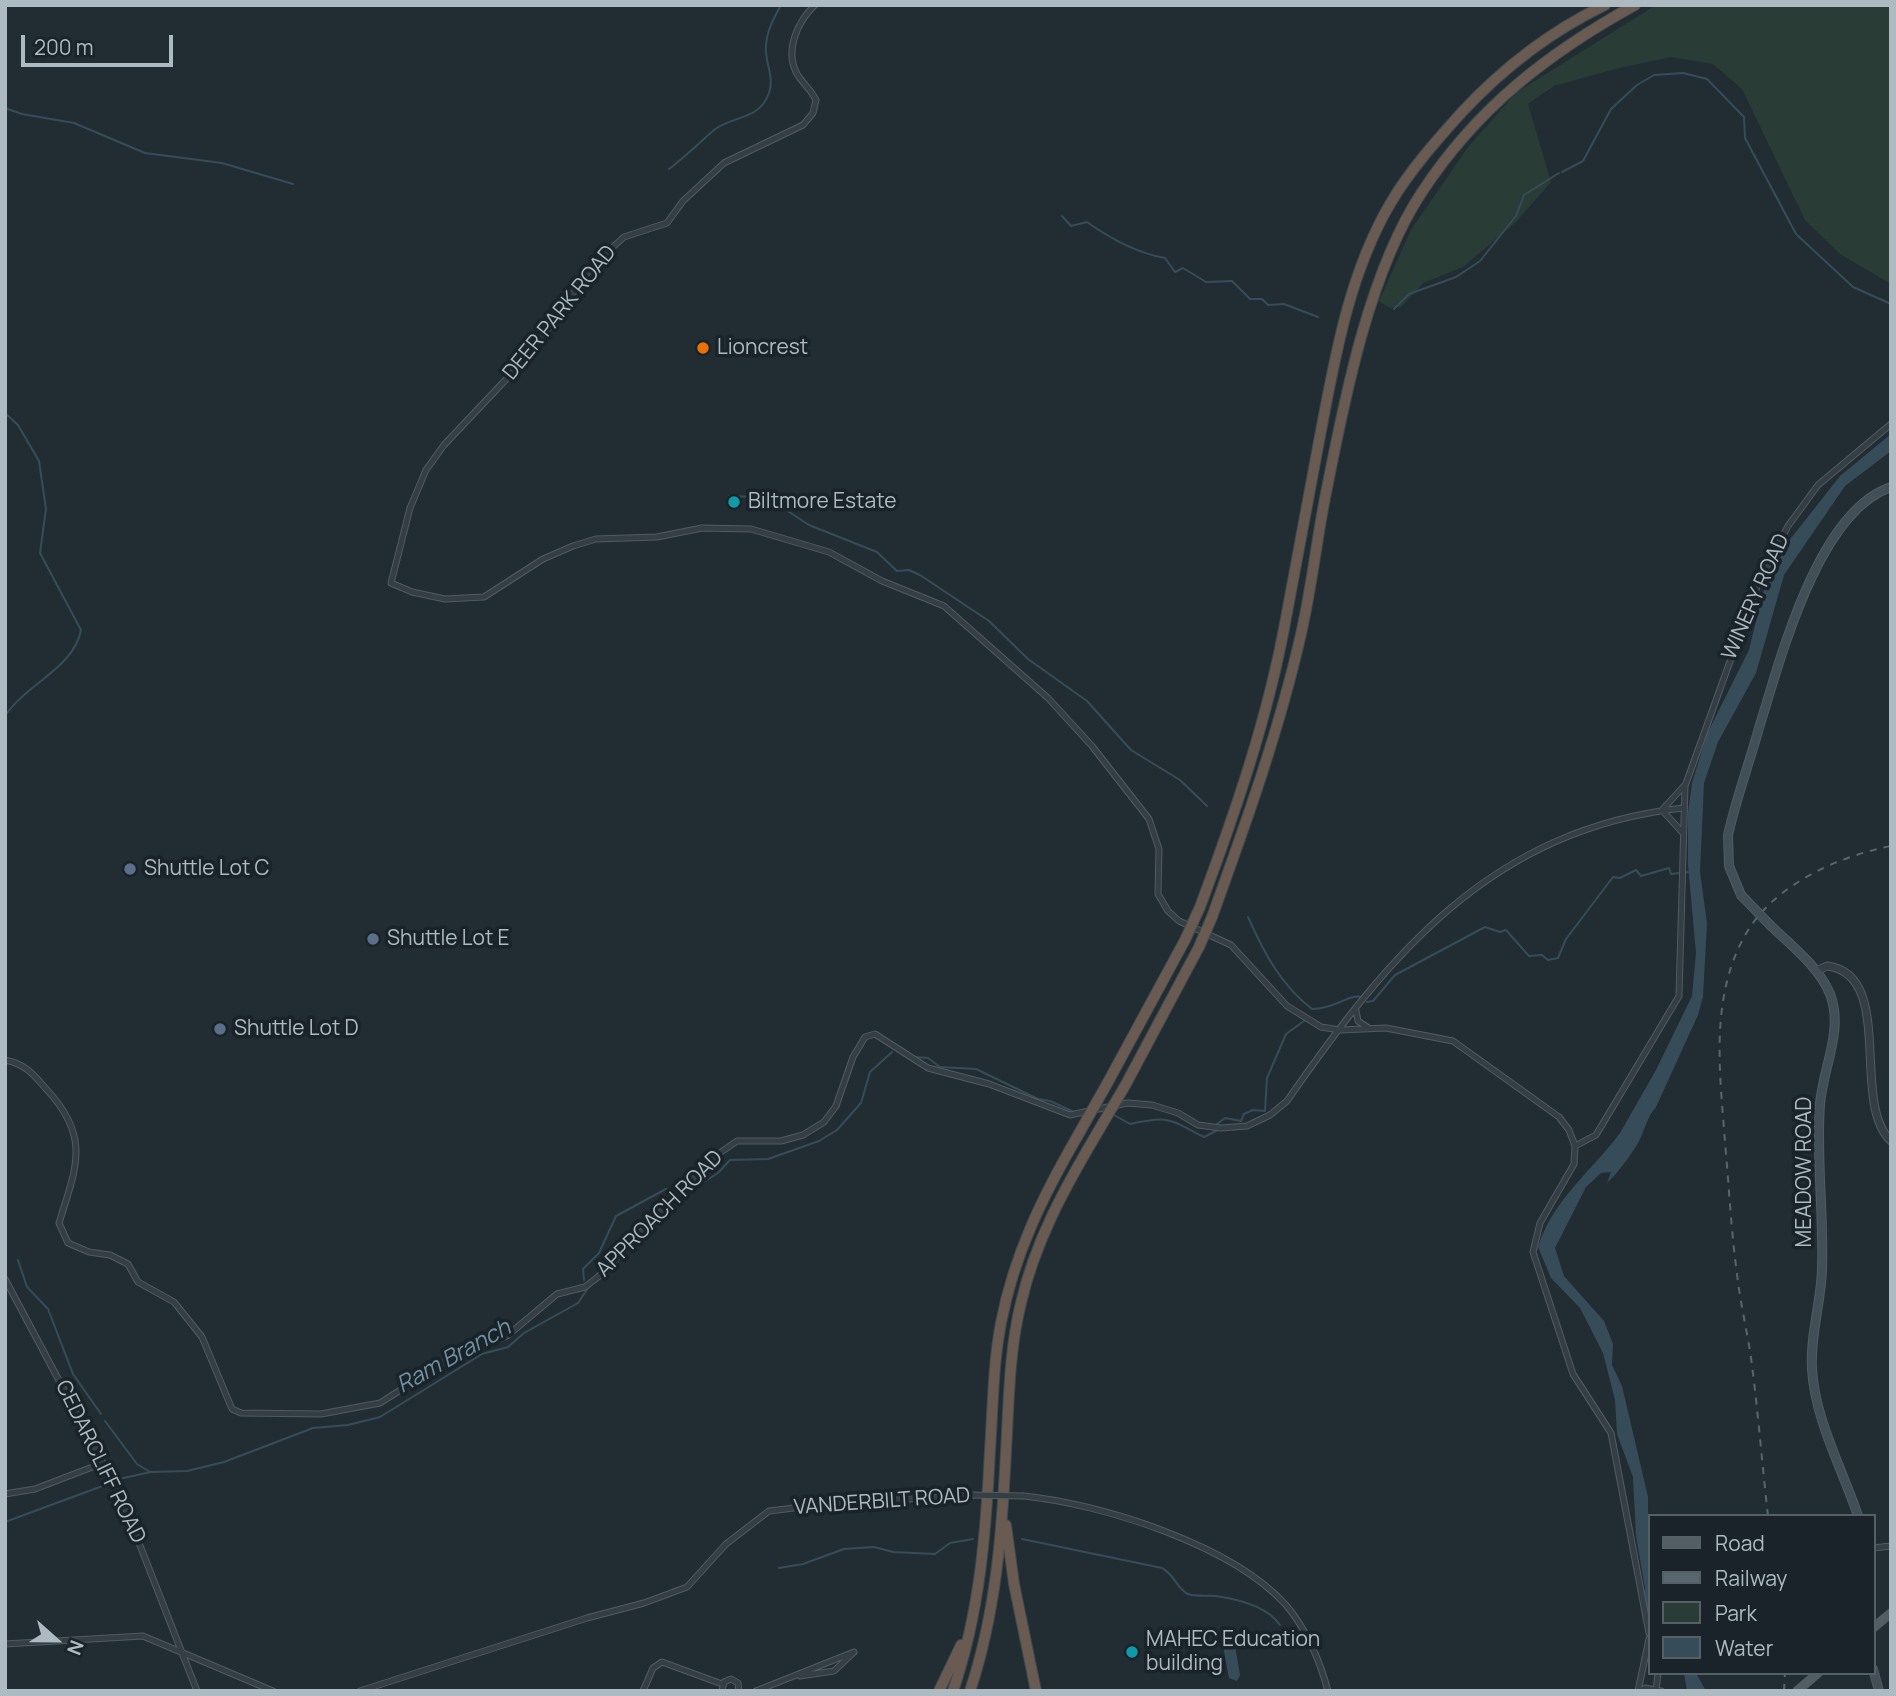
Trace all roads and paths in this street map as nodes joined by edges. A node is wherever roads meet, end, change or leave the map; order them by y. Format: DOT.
graph roads {
  1 [pos="815,5"];
  2 [pos="1605,5"];
  3 [pos="1634,5"];
  4 [pos="1891,424"];
  5 [pos="1891,487"];
  6 [pos="1685,786"];
  7 [pos="1683,808"];
  8 [pos="1662,810"];
  9 [pos="1682,832"];
  10 [pos="1816,971"];
  11 [pos="1356,1009"];
  12 [pos="1367,1027"];
  13 [pos="1340,1030"];
  14 [pos="5,1060"];
  15 [pos="1891,1141"];
  16 [pos="1575,1146"];
  17 [pos="5,1279"];
  18 [pos="103,1463"];
  19 [pos="5,1494"];
  20 [pos="1003,1500"];
  21 [pos="1857,1514"];
  22 [pos="1891,1613"];
  23 [pos="973,1621"];
  24 [pos="1647,1623"];
  25 [pos="1875,1626"];
  26 [pos="5,1644"];
  27 [pos="184,1651"];
  28 [pos="1647,1651"];
  29 [pos="1816,1675"];
  30 [pos="797,1676"];
  31 [pos="722,1687"];
  32 [pos="741,1690"];
  33 [pos="1658,1690"];
  34 [pos="197,1691"];
  35 [pos="273,1691"];
  36 [pos="360,1691"];
  37 [pos="643,1691"];
  38 [pos="757,1691"];
  39 [pos="939,1691"];
  40 [pos="953,1691"];
  41 [pos="970,1691"];
  42 [pos="1036,1691"];
  43 [pos="1328,1691"];
  44 [pos="1640,1691"];
  45 [pos="1797,1691"];
  1 -- 13 [label="street, DEER PARK ROAD"];
  2 -- 23 [label="highway, bridge"];
  3 -- 20 [label="highway, bridge"];
  4 -- 6 [label="street, WINERY ROAD"];
  5 -- 10 [label="main road, MEADOW ROAD, bridge"];
  6 -- 7 [label="street, WINERY ROAD"];
  6 -- 8 [label="street"];
  7 -- 8 [label="street"];
  7 -- 9 [label="street, WINERY ROAD"];
  8 -- 9 [label="street"];
  8 -- 11 [label="street"];
  9 -- 16 [label="street, WINERY ROAD"];
  10 -- 15 [label="street"];
  10 -- 21 [label="main road, MEADOW ROAD"];
  11 -- 12 [label="street"];
  11 -- 13 [label="street"];
  12 -- 13 [label="street"];
  12 -- 16 [label="street"];
  13 -- 14 [label="street, APPROACH ROAD"];
  16 -- 24 [label="street"];
  17 -- 18 [label="street, CEDARCLIFF ROAD"];
  18 -- 19 [label="street"];
  18 -- 27 [label="street, CEDARCLIFF ROAD"];
  20 -- 41 [label="highway"];
  20 -- 42 [label="highway"];
  22 -- 25 [label="main road"];
  23 -- 39 [label="highway"];
  23 -- 40 [label="highway"];
  26 -- 27 [label="street"];
  27 -- 34 [label="street, CEDARCLIFF ROAD"];
  27 -- 35 [label="street"];
  28 -- 44 [label="street"];
  29 -- 45 [label="main road"];
  30 -- 30 [label="street"];
  30 -- 38 [label="street"];
  31 -- 32 [label="street"];
  31 -- 37 [label="street"];
  33 -- 44 [label="street"];
  36 -- 43 [label="street, VANDERBILT ROAD, bridge"];
}
